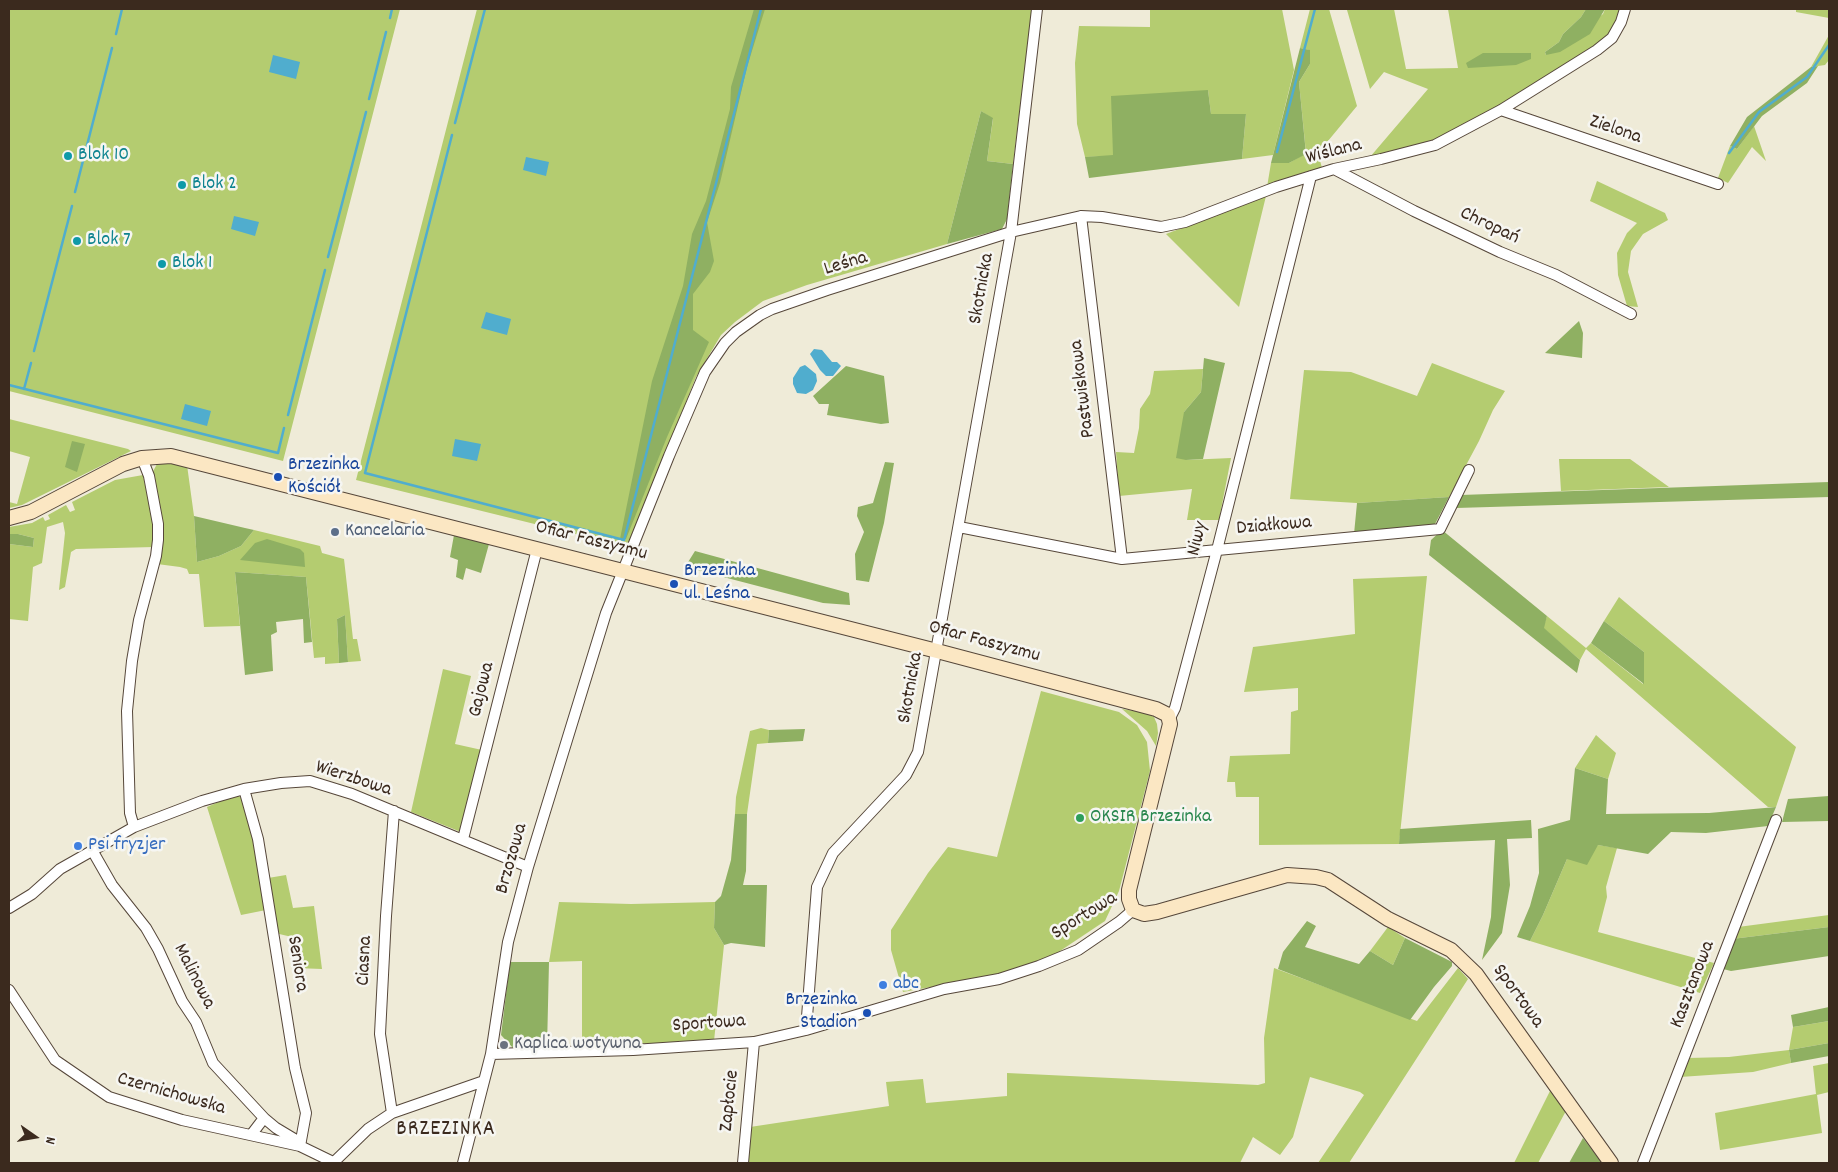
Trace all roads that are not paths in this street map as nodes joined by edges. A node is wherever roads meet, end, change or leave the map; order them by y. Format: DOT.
graph roads {
  1 [pos="1037,9"];
  2 [pos="1626,9"];
  3 [pos="1501,110"];
  4 [pos="1334,169"];
  5 [pos="1312,176"];
  6 [pos="1718,184"];
  7 [pos="1081,216"];
  8 [pos="1011,232"];
  9 [pos="1631,314"];
  10 [pos="142,458"];
  11 [pos="1469,470"];
  12 [pos="9,518"];
  13 [pos="959,527"];
  14 [pos="537,549"];
  15 [pos="1217,550"];
  16 [pos="1122,559"];
  17 [pos="624,571"];
  18 [pos="937,651"];
  19 [pos="1170,718"];
  20 [pos="244,789"];
  21 [pos="394,811"];
  22 [pos="1776,820"];
  23 [pos="134,827"];
  24 [pos="463,840"];
  25 [pos="92,850"];
  26 [pos="528,866"];
  27 [pos="9,908"];
  28 [pos="1133,910"];
  29 [pos="9,990"];
  30 [pos="806,1030"];
  31 [pos="754,1042"];
  32 [pos="491,1054"];
  33 [pos="484,1081"];
  34 [pos="392,1113"];
  35 [pos="264,1118"];
  36 [pos="251,1135"];
  37 [pos="300,1146"];
  38 [pos="334,1162"];
  39 [pos="464,1163"];
  40 [pos="743,1163"];
  41 [pos="1610,1163"];
  42 [pos="1643,1163"];
  1 -- 8 [label="street"];
  2 -- 3 [label="street, Wiślana"];
  3 -- 4 [label="street, Wiślana"];
  3 -- 6 [label="street, Zielona"];
  4 -- 5 [label="street, Wiślana"];
  4 -- 9 [label="street, Chropań"];
  5 -- 7 [label="street, Wiślana"];
  5 -- 15 [label="street, Niwy"];
  7 -- 8 [label="street, Wiślana"];
  7 -- 16 [label="street, Pastwiskowa"];
  8 -- 13 [label="street, Skotnicka"];
  8 -- 17 [label="street, Leśna"];
  10 -- 12 [label="street, Ofiar Faszyzmu"];
  10 -- 14 [label="street, Ofiar Faszyzmu"];
  10 -- 23 [label="street"];
  11 -- 15 [label="street, Działkowa"];
  13 -- 16 [label="street, Działkowa"];
  13 -- 18 [label="street, Skotnicka"];
  14 -- 17 [label="street, Ofiar Faszyzmu"];
  14 -- 24 [label="street, Gajowa"];
  15 -- 16 [label="street, Działkowa"];
  15 -- 19 [label="street, Niwy"];
  17 -- 18 [label="street, Ofiar Faszyzmu"];
  17 -- 26 [label="street, Brzozowa"];
  18 -- 19 [label="street, Ofiar Faszyzmu"];
  18 -- 30 [label="street, Skotnicka"];
  19 -- 28 [label="street, Niwy"];
  20 -- 21 [label="street, Wierzbowa"];
  20 -- 23 [label="street, Wierzbowa"];
  20 -- 37 [label="street, Seniora"];
  21 -- 24 [label="street, Wierzbowa"];
  21 -- 34 [label="street, Ciasna"];
  22 -- 42 [label="street, Kasztanowa"];
  23 -- 25 [label="street, Wierzbowa"];
  24 -- 26 [label="street, Wierzbowa"];
  25 -- 27 [label="street, Wierzbowa"];
  25 -- 35 [label="street, Malinowa"];
  26 -- 32 [label="street, Brzozowa"];
  28 -- 30 [label="street, Sportowa"];
  28 -- 41 [label="street, Sportowa"];
  29 -- 36 [label="street, Czernichowska"];
  30 -- 31 [label="street, Sportowa"];
  31 -- 32 [label="street, Sportowa"];
  31 -- 40 [label="street, Zapłocie"];
  32 -- 33 [label="street, Brzozowa"];
  33 -- 34 [label="street"];
  33 -- 39 [label="street, Brzozowa"];
  34 -- 38 [label="street"];
  35 -- 36 [label="street"];
  35 -- 37 [label="street, Malinowa"];
  36 -- 37 [label="street, Czernichowska"];
  37 -- 38 [label="street, Czernichowska"];
}
